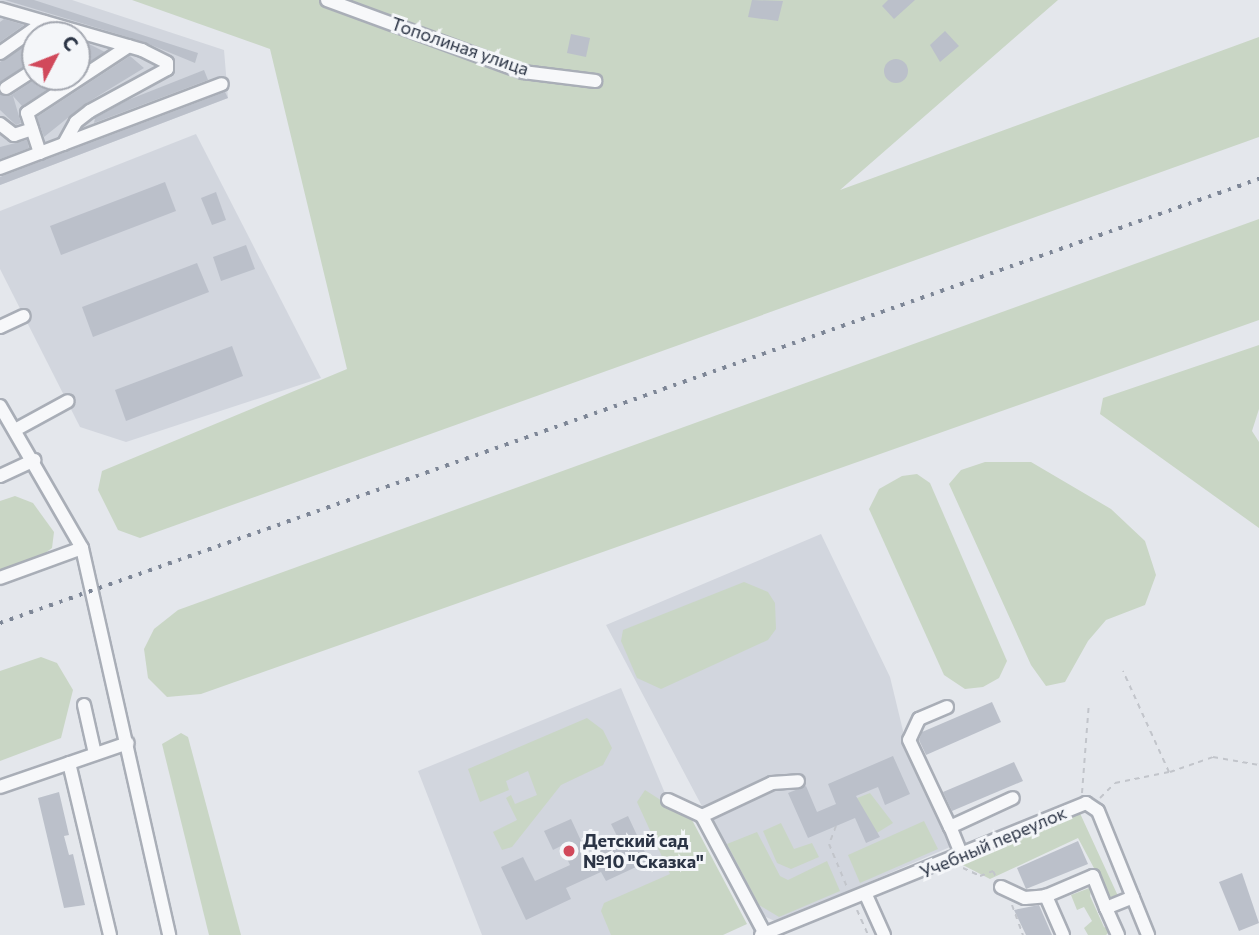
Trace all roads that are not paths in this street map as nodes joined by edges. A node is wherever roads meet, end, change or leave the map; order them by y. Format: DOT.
graph roads {
  1 [pos="327,0"];
  2 [pos="2,12"];
  3 [pos="40,21"];
  4 [pos="21,38"];
  5 [pos="91,39"];
  6 [pos="129,46"];
  7 [pos="0,53"];
  8 [pos="21,78"];
  9 [pos="595,80"];
  10 [pos="222,84"];
  11 [pos="6,88"];
  12 [pos="0,125"];
  13 [pos="32,129"];
  14 [pos="64,144"];
  15 [pos="40,153"];
  16 [pos="0,168"];
  17 [pos="24,316"];
  18 [pos="0,327"];
  19 [pos="68,401"];
  20 [pos="0,406"];
  21 [pos="15,430"];
  22 [pos="34,460"];
  23 [pos="0,475"];
  24 [pos="82,548"];
  25 [pos="0,578"];
  26 [pos="84,705"];
  27 [pos="947,706"];
  28 [pos="128,743"];
  29 [pos="95,754"];
  30 [pos="69,763"];
  31 [pos="798,781"];
  32 [pos="0,787"];
  33 [pos="1013,798"];
  34 [pos="668,800"];
  35 [pos="702,816"];
  36 [pos="950,827"];
  37 [pos="960,861"];
  38 [pos="1001,887"];
  39 [pos="866,895"];
  40 [pos="1046,896"];
  41 [pos="1133,897"];
  42 [pos="1106,908"];
  43 [pos="763,934"];
  44 [pos="110,935"];
  45 [pos="169,935"];
  46 [pos="884,935"];
  47 [pos="1063,935"];
  48 [pos="1118,935"];
  49 [pos="1148,935"];
  1 -- 9 [label="street, Тополиная улица"];
  2 -- 3 [label="street"];
  4 -- 7 [label="street"];
  5 -- 6 [label="street"];
  6 -- 13 [label="street"];
  6 -- 14 [label="street"];
  8 -- 11 [label="street"];
  10 -- 14 [label="street"];
  12 -- 13 [label="street"];
  13 -- 15 [label="street"];
  14 -- 15 [label="street"];
  15 -- 16 [label="street"];
  17 -- 18 [label="street"];
  19 -- 21 [label="street"];
  20 -- 21 [label="street"];
  21 -- 22 [label="street"];
  22 -- 23 [label="street"];
  22 -- 24 [label="street"];
  24 -- 25 [label="street"];
  24 -- 28 [label="street"];
  26 -- 29 [label="street"];
  27 -- 36 [label="street"];
  28 -- 29 [label="street"];
  28 -- 45 [label="street"];
  29 -- 30 [label="street"];
  30 -- 32 [label="street"];
  30 -- 44 [label="street"];
  31 -- 35 [label="street"];
  33 -- 36 [label="street"];
  34 -- 35 [label="street"];
  35 -- 43 [label="street"];
  36 -- 37 [label="street"];
  37 -- 39 [label="street, Учебный переулок"];
  37 -- 41 [label="street, Учебный переулок"];
  38 -- 40 [label="street"];
  39 -- 43 [label="street, Учебный переулок"];
  39 -- 46 [label="street"];
  40 -- 42 [label="street"];
  40 -- 47 [label="street"];
  41 -- 42 [label="street"];
  41 -- 49 [label="street"];
  42 -- 48 [label="street"];
}
